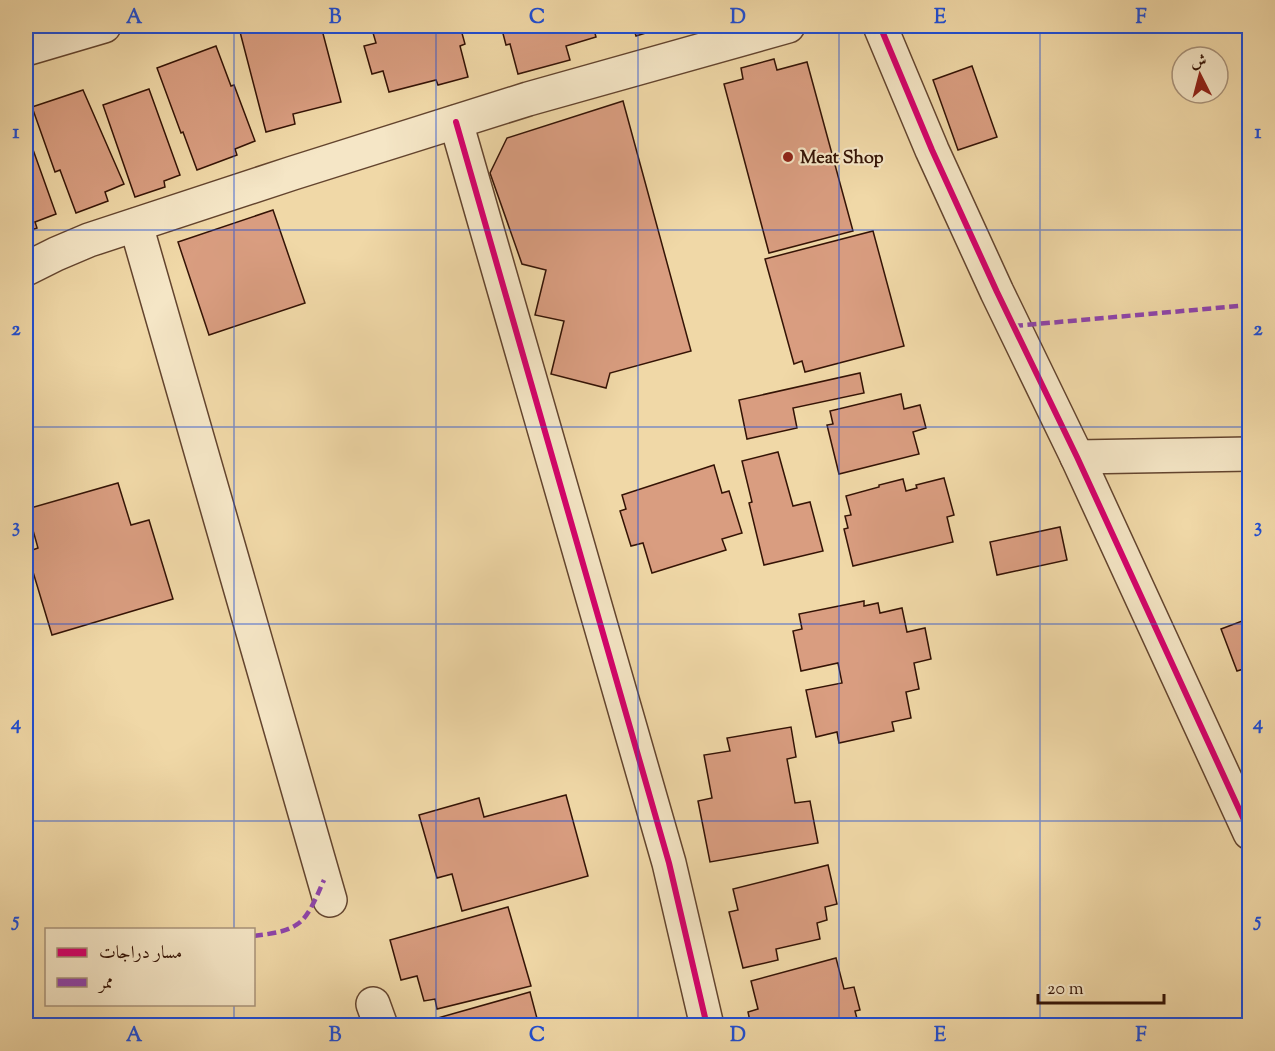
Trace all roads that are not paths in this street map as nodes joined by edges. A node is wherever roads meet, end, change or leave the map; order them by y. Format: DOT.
graph roads {
  1 [pos="104,26"];
  2 [pos="788,26"];
  3 [pos="880,26"];
  4 [pos="26,49"];
  5 [pos="456,122"];
  6 [pos="136,225"];
  7 [pos="26,269"];
  8 [pos="1250,454"];
  9 [pos="1077,457"];
  10 [pos="1250,833"];
  11 [pos="330,900"];
  12 [pos="707,1026"];
  1 -- 4 [label="street"];
  2 -- 5 [label="street"];
  3 -- 9 [label="street"];
  5 -- 6 [label="street"];
  5 -- 12 [label="street"];
  6 -- 7 [label="street"];
  6 -- 11 [label="street"];
  8 -- 9 [label="street"];
  9 -- 10 [label="street"];
}
